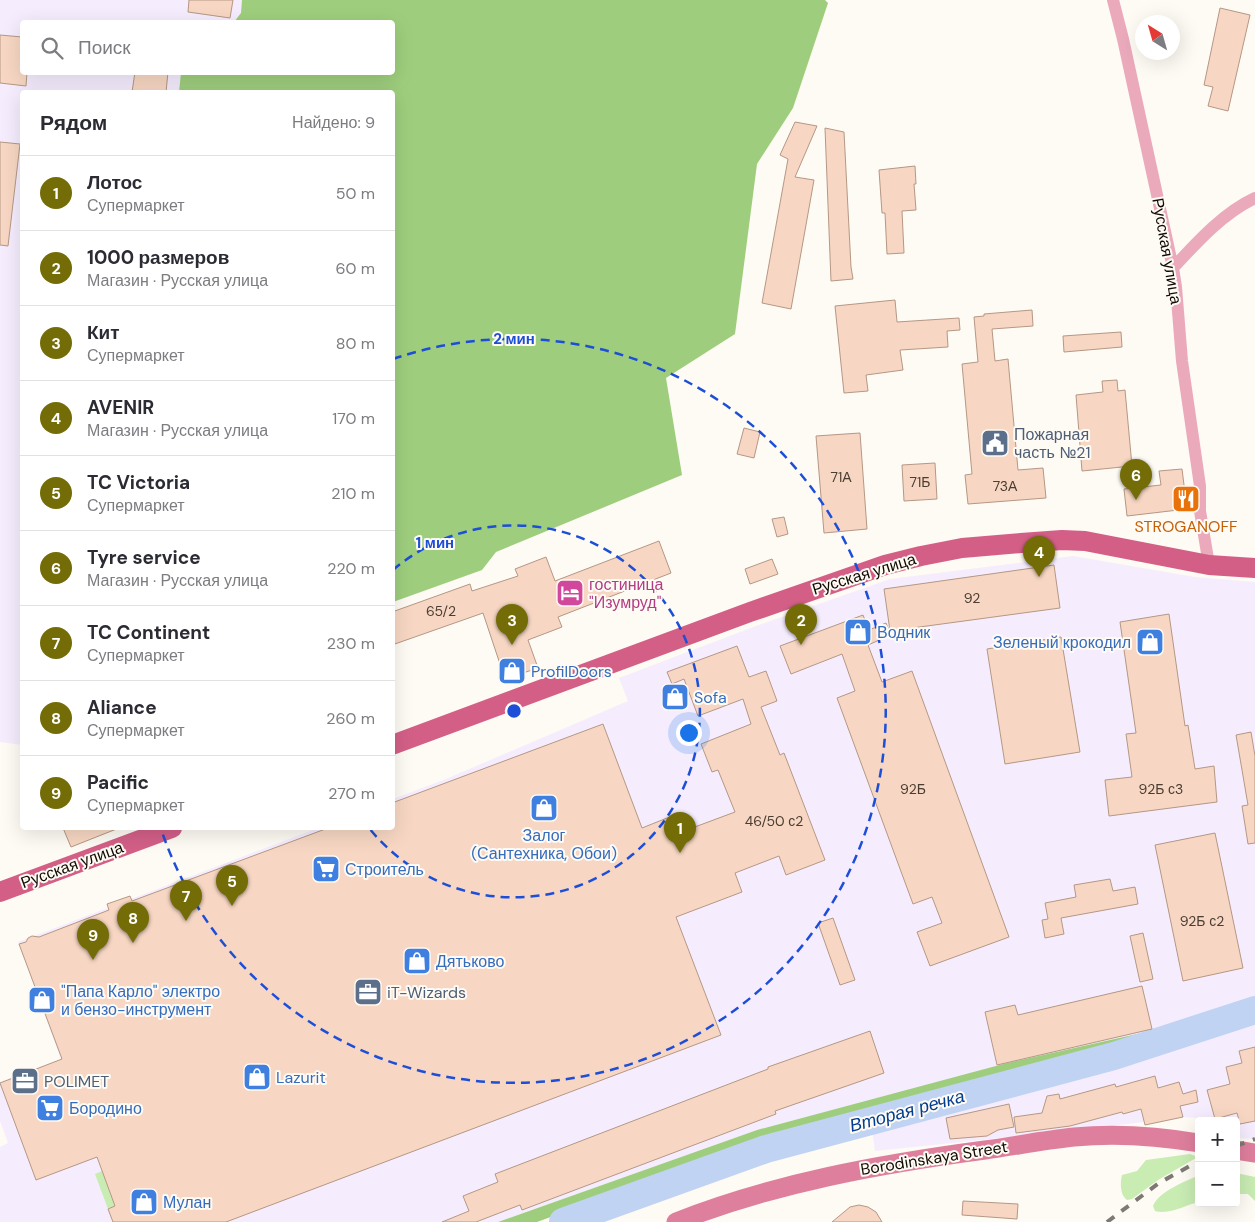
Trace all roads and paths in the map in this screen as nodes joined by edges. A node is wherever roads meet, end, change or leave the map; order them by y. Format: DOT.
graph roads {
  1 [pos="1113,0"];
  2 [pos="1255,198"];
  3 [pos="1173,268"];
  4 [pos="1209,565"];
  5 [pos="1255,568"];
  6 [pos="395,744"];
  7 [pos="167,830"];
  8 [pos="0,892"];
  9 [pos="1195,1142"];
  10 [pos="1240,1151"];
  11 [pos="1255,1153"];
  12 [pos="676,1222"];
  1 -- 3 [label="street, Русская улица"];
  2 -- 3 [label="street"];
  3 -- 4 [label="street, Русская улица"];
  4 -- 5 [label="main road, Русская улица"];
  4 -- 6 [label="main road, Русская улица"];
  7 -- 8 [label="main road, Русская улица"];
  9 -- 12 [label="main road, Borodinskaya Street"];
  10 -- 11 [label="main road"];
}
